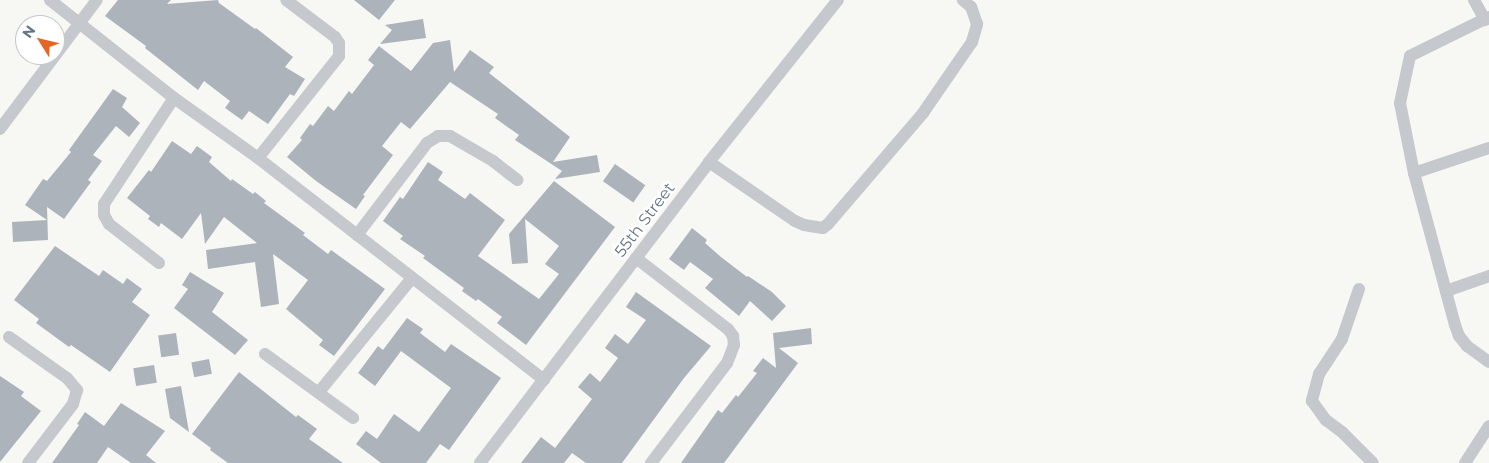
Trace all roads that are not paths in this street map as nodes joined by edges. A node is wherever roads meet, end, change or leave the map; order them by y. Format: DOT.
graph roads {
  1 [pos="50,0"];
  2 [pos="97,0"];
  3 [pos="286,0"];
  4 [pos="838,0"];
  5 [pos="963,0"];
  6 [pos="1474,0"];
  7 [pos="1487,18"];
  8 [pos="80,23"];
  9 [pos="174,98"];
  10 [pos="0,129"];
  11 [pos="1489,148"];
  12 [pos="258,158"];
  13 [pos="710,162"];
  14 [pos="1414,173"];
  15 [pos="517,180"];
  16 [pos="357,235"];
  17 [pos="636,258"];
  18 [pos="159,263"];
  19 [pos="1489,276"];
  20 [pos="412,278"];
  21 [pos="1359,288"];
  22 [pos="1446,291"];
  23 [pos="9,336"];
  24 [pos="265,354"];
  25 [pos="1489,362"];
  26 [pos="544,380"];
  27 [pos="319,392"];
  28 [pos="353,418"];
  29 [pos="1489,426"];
  30 [pos="28,463"];
  31 [pos="480,463"];
  32 [pos="651,463"];
  33 [pos="1373,463"];
  34 [pos="1465,463"];
  1 -- 8 [label="street"];
  2 -- 8 [label="street"];
  3 -- 12 [label="street"];
  4 -- 13 [label="street, 55th Street"];
  5 -- 13 [label="street"];
  6 -- 7 [label="street"];
  7 -- 14 [label="street"];
  8 -- 9 [label="street"];
  8 -- 10 [label="street"];
  9 -- 12 [label="street"];
  9 -- 18 [label="street"];
  11 -- 14 [label="street"];
  12 -- 16 [label="street"];
  13 -- 17 [label="street, 55th Street"];
  14 -- 22 [label="street"];
  15 -- 16 [label="street"];
  16 -- 20 [label="street"];
  17 -- 26 [label="street, 55th Street"];
  17 -- 32 [label="street"];
  19 -- 22 [label="street"];
  20 -- 26 [label="street"];
  20 -- 27 [label="street"];
  21 -- 33 [label="street"];
  22 -- 25 [label="street"];
  23 -- 30 [label="street"];
  24 -- 27 [label="street"];
  26 -- 31 [label="street, 55th Street"];
  27 -- 28 [label="street"];
  29 -- 34 [label="street"];
}
